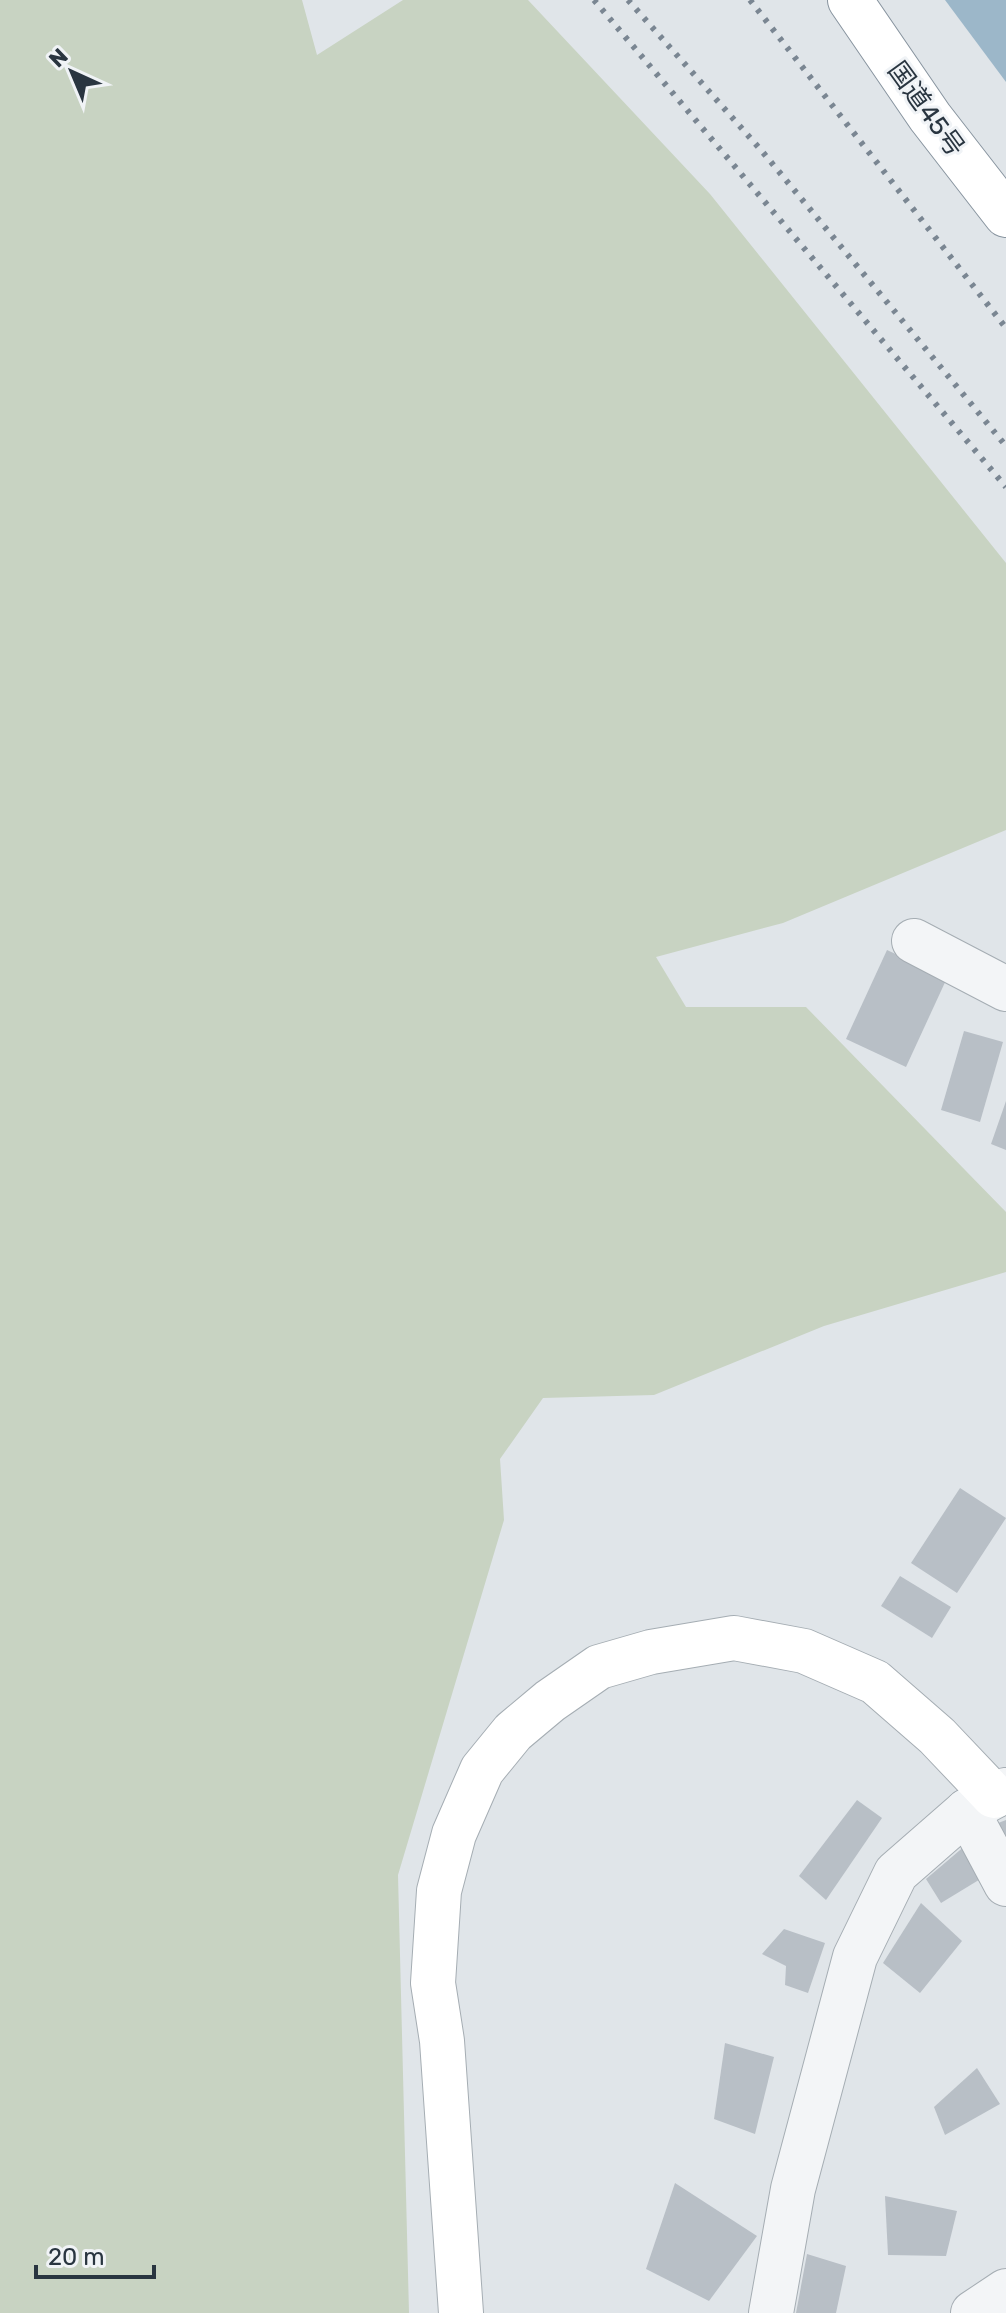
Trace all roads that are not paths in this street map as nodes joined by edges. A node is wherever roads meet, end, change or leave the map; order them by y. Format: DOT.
graph roads {
  1 [pos="850,0"];
  2 [pos="1006,215"];
  3 [pos="914,941"];
  4 [pos="1006,989"];
  5 [pos="989,1799"];
  6 [pos="1006,1884"];
  7 [pos="1006,2291"];
  8 [pos="461,2313"];
  9 [pos="771,2313"];
  10 [pos="973,2313"];
  1 -- 2 [label="main road, 国道45号"];
  3 -- 4 [label="street"];
  5 -- 6 [label="street"];
  5 -- 8 [label="main road"];
  5 -- 9 [label="street"];
  7 -- 10 [label="street"];
}
